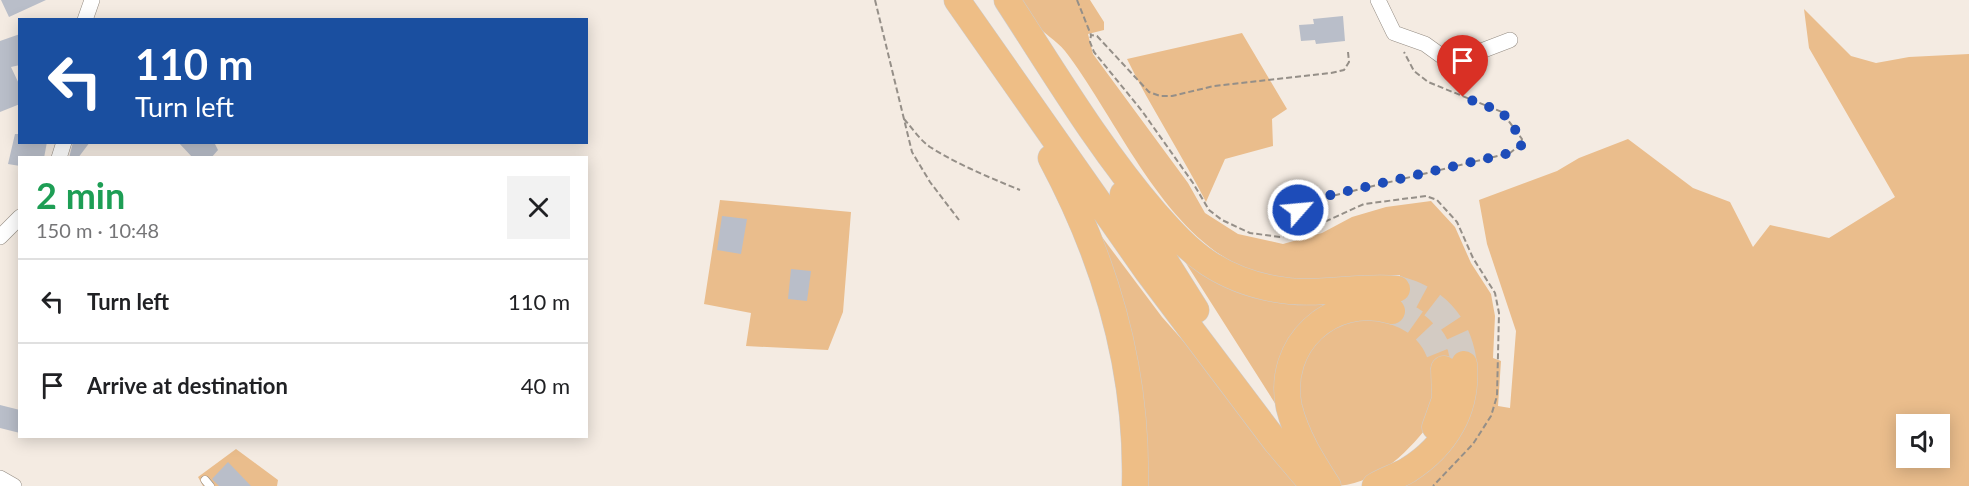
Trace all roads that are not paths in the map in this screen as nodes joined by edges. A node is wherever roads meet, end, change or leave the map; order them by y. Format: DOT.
graph roads {
  1 [pos="92,0"];
  2 [pos="957,0"];
  3 [pos="1007,0"];
  4 [pos="1378,0"];
  5 [pos="86,18"];
  6 [pos="981,35"];
  7 [pos="1510,40"];
  8 [pos="1040,51"];
  9 [pos="18,219"];
  10 [pos="0,237"];
  11 [pos="1454,366"];
  12 [pos="0,478"];
  13 [pos="1315,483"];
  14 [pos="1379,484"];
  15 [pos="14,486"];
  16 [pos="1135,486"];
  1 -- 5 [label="street"];
  2 -- 6 [label="highway"];
  3 -- 8 [label="highway"];
  4 -- 7 [label="street"];
  6 -- 13 [label="highway"];
  6 -- 16 [label="highway"];
  8 -- 13 [label="highway"];
  8 -- 13 [label="highway"];
  9 -- 10 [label="street"];
  11 -- 14 [label="highway"];
  12 -- 15 [label="street"];
}
